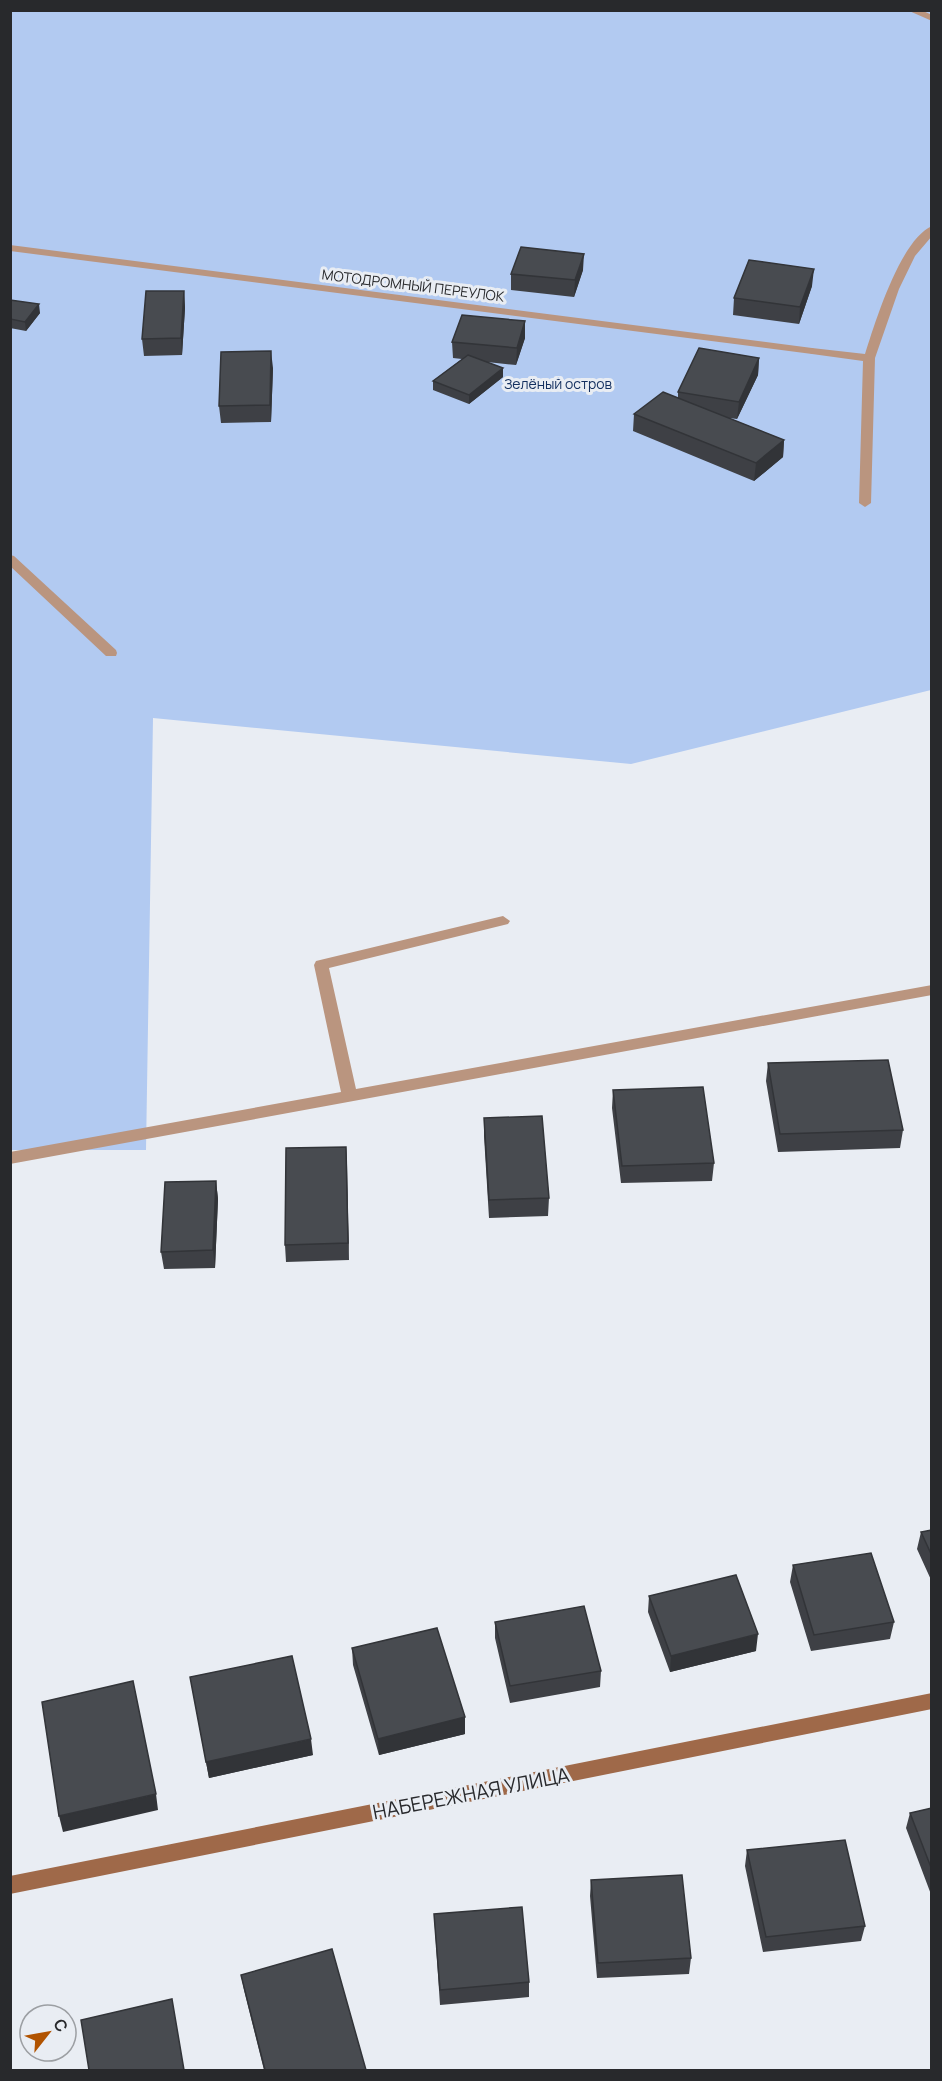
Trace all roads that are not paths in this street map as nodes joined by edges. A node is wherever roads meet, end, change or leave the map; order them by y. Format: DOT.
graph roads {
  1 [pos="911,10"];
  2 [pos="932,18"];
  3 [pos="932,229"];
  4 [pos="10,248"];
  5 [pos="869,358"];
  6 [pos="865,502"];
  7 [pos="10,559"];
  8 [pos="111,653"];
  9 [pos="503,921"];
  10 [pos="932,990"];
  11 [pos="350,1096"];
  12 [pos="10,1158"];
  13 [pos="932,1701"];
  14 [pos="10,1885"];
  1 -- 2 [label="street"];
  3 -- 5 [label="street"];
  4 -- 5 [label="street, МОТОДРОМНЫЙ ПЕРЕУЛОК"];
  5 -- 6 [label="street"];
  7 -- 8 [label="street"];
  9 -- 11 [label="street"];
  10 -- 11 [label="street"];
  11 -- 12 [label="street"];
  13 -- 14 [label="street, НАБЕРЕЖНАЯ УЛИЦА"];
}
